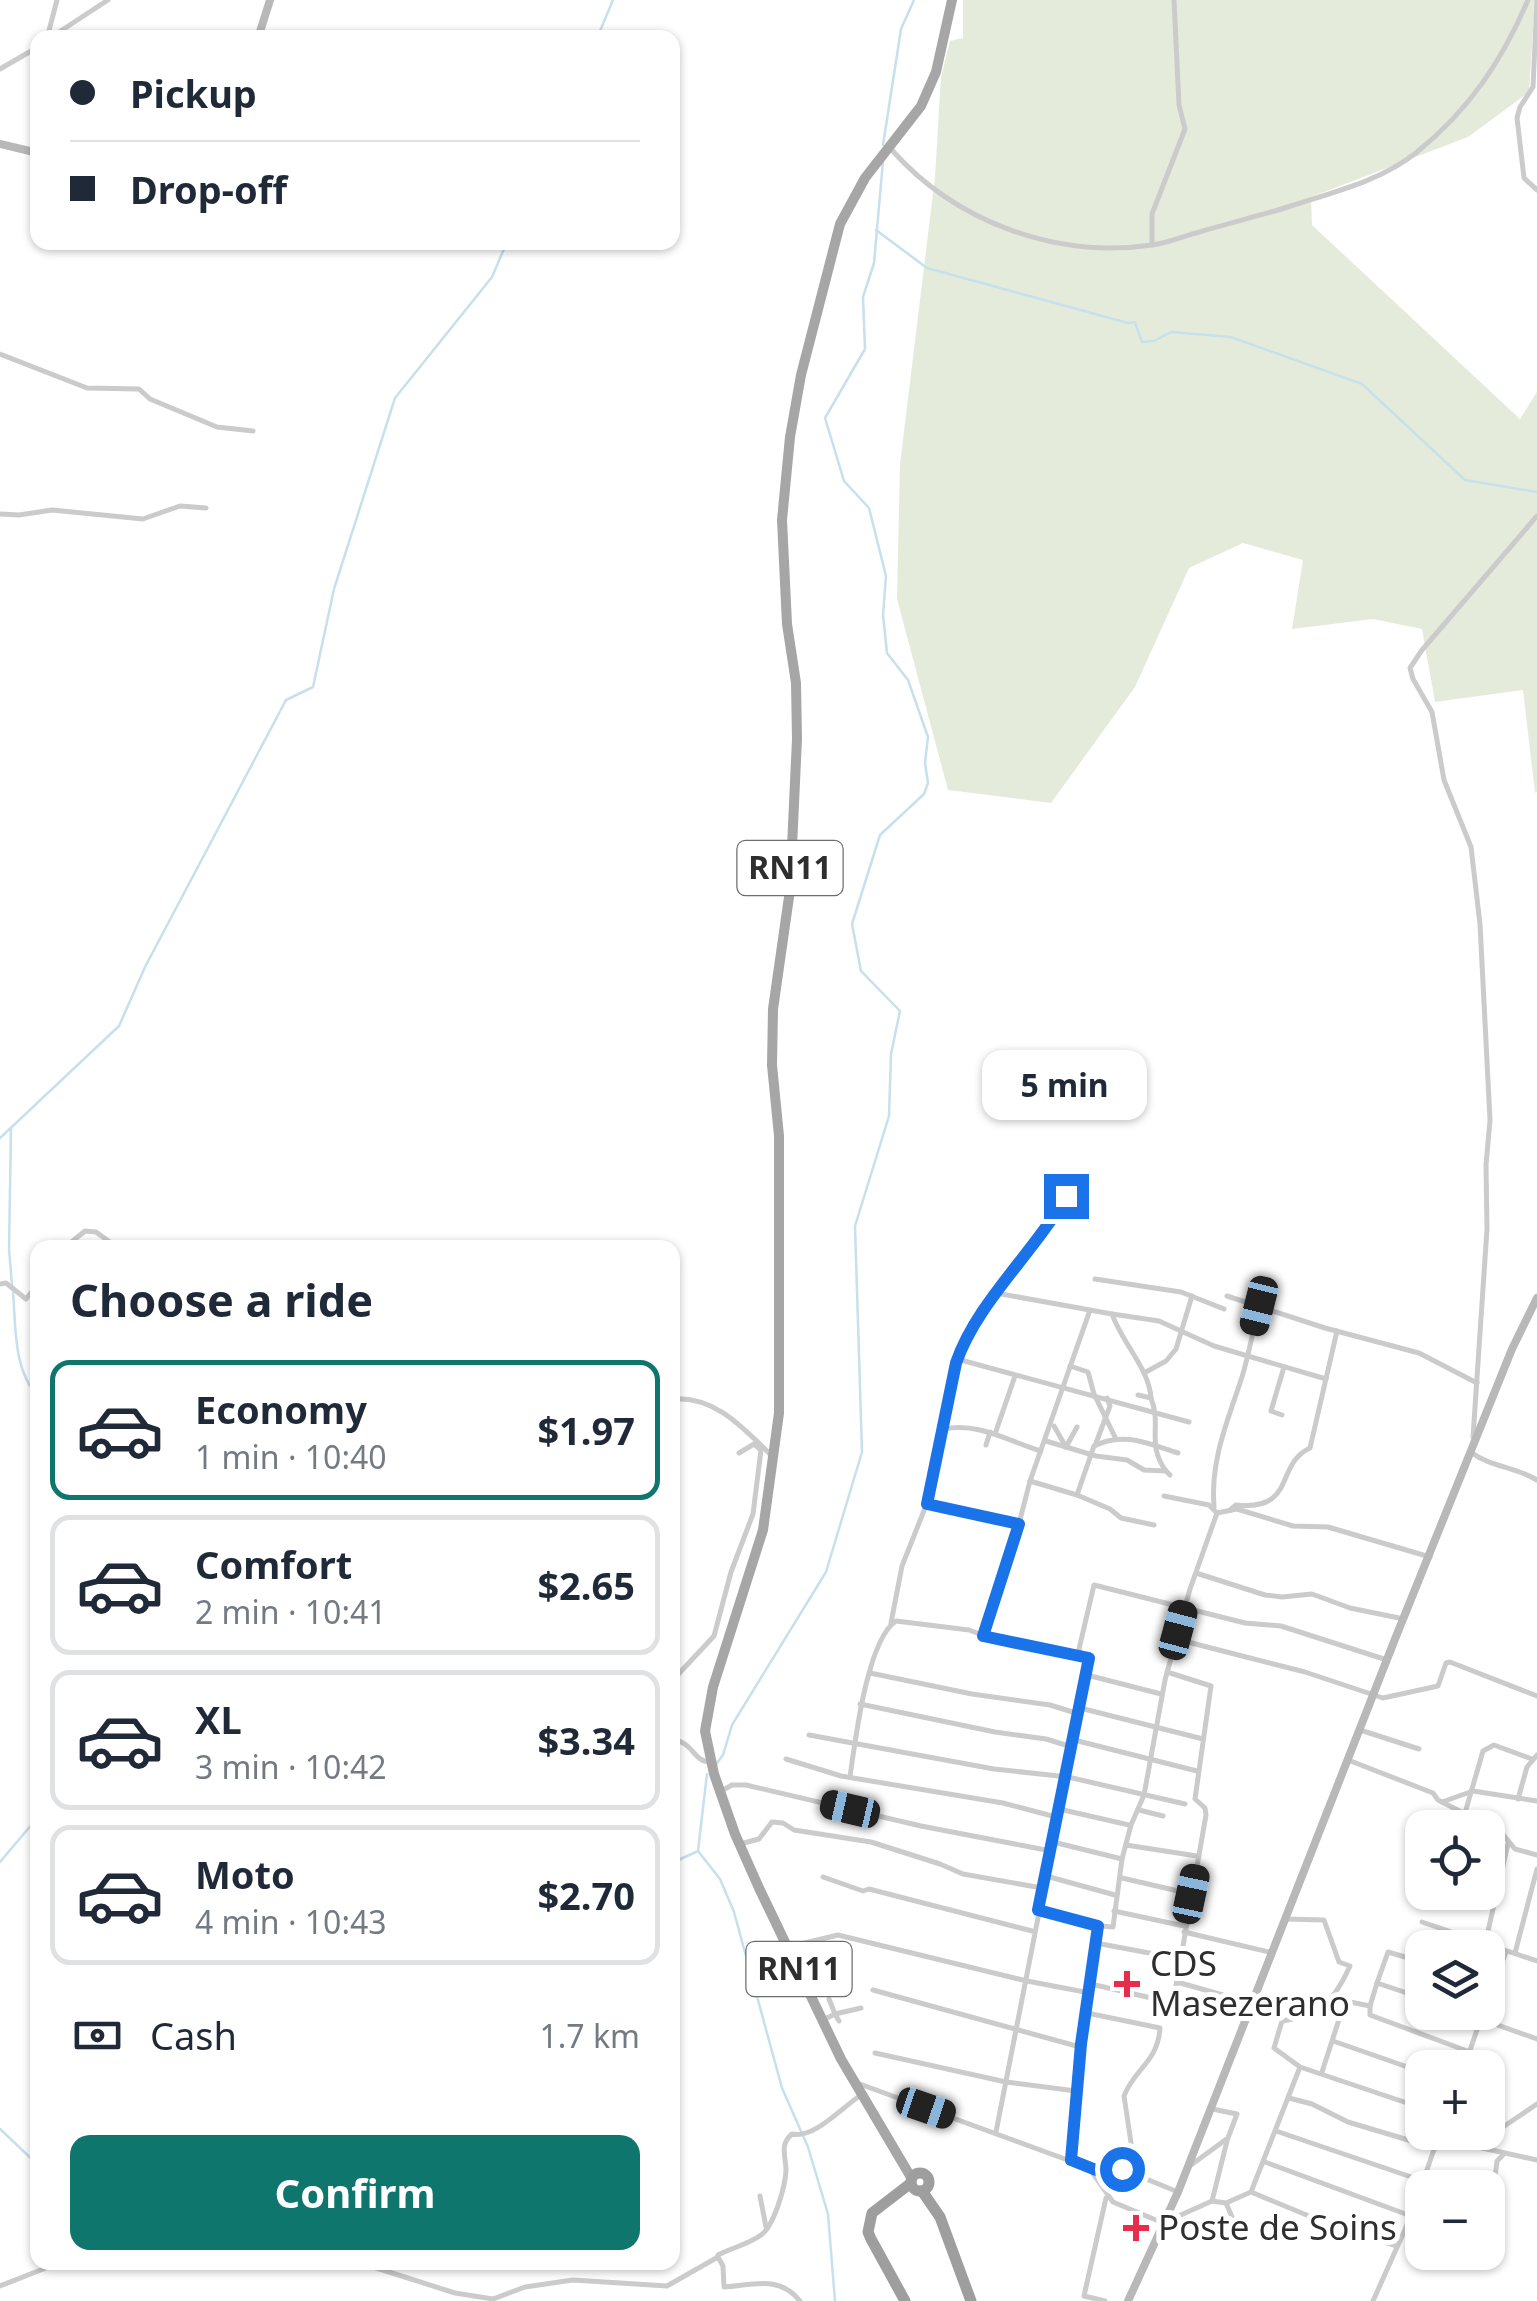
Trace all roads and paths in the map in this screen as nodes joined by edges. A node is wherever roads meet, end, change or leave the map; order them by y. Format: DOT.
graph roads {
  1 [pos="57,0"];
  2 [pos="108,0"];
  3 [pos="270,0"];
  4 [pos="952,0"];
  5 [pos="1174,0"];
  6 [pos="1528,0"];
  7 [pos="1537,0"];
  8 [pos="50,30"];
  9 [pos="61,30"];
  10 [pos="261,30"];
  11 [pos="30,51"];
  12 [pos="0,68"];
  13 [pos="0,144"];
  14 [pos="889,147"];
  15 [pos="30,150"];
  16 [pos="1537,190"];
  17 [pos="1152,245"];
  18 [pos="0,354"];
  19 [pos="253,432"];
  20 [pos="206,508"];
  21 [pos="0,514"];
  22 [pos="1537,516"];
  23 [pos="1074,1180"];
  24 [pos="74,1240"];
  25 [pos="107,1240"];
  26 [pos="1095,1279"];
  27 [pos="0,1284"];
  28 [pos="996,1292"];
  29 [pos="30,1294"];
  30 [pos="1192,1296"];
  31 [pos="1228,1296"];
  32 [pos="1537,1298"];
  33 [pos="1259,1306"];
  34 [pos="1224,1309"];
  35 [pos="1090,1310"];
  36 [pos="1112,1314"];
  37 [pos="1183,1330"];
  38 [pos="1336,1331"];
  39 [pos="1247,1354"];
  40 [pos="957,1359"];
  41 [pos="1070,1366"];
  42 [pos="1284,1366"];
  43 [pos="1144,1373"];
  44 [pos="1015,1375"];
  45 [pos="1326,1379"];
  46 [pos="1476,1383"];
  47 [pos="1064,1386"];
  48 [pos="1094,1394"];
  49 [pos="1138,1395"];
  50 [pos="1107,1398"];
  51 [pos="1151,1398"];
  52 [pos="680,1400"];
  53 [pos="1156,1412"];
  54 [pos="1282,1415"];
  55 [pos="1104,1420"];
  56 [pos="1189,1422"];
  57 [pos="1053,1423"];
  58 [pos="944,1428"];
  59 [pos="1077,1428"];
  60 [pos="993,1434"];
  61 [pos="1115,1437"];
  62 [pos="1044,1441"];
  63 [pos="986,1446"];
  64 [pos="1153,1446"];
  65 [pos="1066,1447"];
  66 [pos="1093,1449"];
  67 [pos="1041,1451"];
  68 [pos="739,1453"];
  69 [pos="1178,1453"];
  70 [pos="1472,1454"];
  71 [pos="774,1458"];
  72 [pos="1537,1480"];
  73 [pos="1030,1481"];
  74 [pos="1078,1495"];
  75 [pos="1164,1496"];
  76 [pos="927,1504"];
  77 [pos="1216,1510"];
  78 [pos="1230,1510"];
  79 [pos="1019,1524"];
  80 [pos="1154,1525"];
  81 [pos="1430,1557"];
  82 [pos="1196,1574"];
  83 [pos="1184,1606"];
  84 [pos="1404,1619"];
  85 [pos="891,1623"];
  86 [pos="983,1636"];
  87 [pos="1176,1639"];
  88 [pos="1082,1657"];
  89 [pos="1387,1660"];
  90 [pos="1168,1672"];
  91 [pos="680,1673"];
  92 [pos="870,1673"];
  93 [pos="1087,1675"];
  94 [pos="1162,1694"];
  95 [pos="1373,1696"];
  96 [pos="1537,1696"];
  97 [pos="860,1704"];
  98 [pos="1080,1711"];
  99 [pos="1157,1727"];
  100 [pos="1360,1730"];
  101 [pos="809,1735"];
  102 [pos="1202,1739"];
  103 [pos="680,1741"];
  104 [pos="855,1744"];
  105 [pos="1073,1744"];
  106 [pos="1419,1748"];
  107 [pos="1534,1757"];
  108 [pos="786,1759"];
  109 [pos="1348,1760"];
  110 [pos="1150,1761"];
  111 [pos="712,1768"];
  112 [pos="1198,1771"];
  113 [pos="850,1777"];
  114 [pos="1068,1777"];
  115 [pos="1473,1790"];
  116 [pos="720,1792"];
  117 [pos="1144,1795"];
  118 [pos="1518,1798"];
  119 [pos="1537,1801"];
  120 [pos="1442,1802"];
  121 [pos="1185,1804"];
  122 [pos="1059,1809"];
  123 [pos="1138,1810"];
  124 [pos="1460,1810"];
  125 [pos="1466,1810"];
  126 [pos="1162,1816"];
  127 [pos="1057,1818"];
  128 [pos="1130,1825"];
  129 [pos="1505,1838"];
  130 [pos="1052,1842"];
  131 [pos="1509,1843"];
  132 [pos="740,1844"];
  133 [pos="1126,1845"];
  134 [pos="1051,1851"];
  135 [pos="1537,1855"];
  136 [pos="1199,1856"];
  137 [pos="1122,1859"];
  138 [pos="1537,1869"];
  139 [pos="1046,1876"];
  140 [pos="823,1877"];
  141 [pos="1122,1878"];
  142 [pos="1042,1888"];
  143 [pos="1191,1894"];
  144 [pos="1116,1895"];
  145 [pos="1533,1907"];
  146 [pos="1038,1910"];
  147 [pos="1114,1912"];
  148 [pos="1285,1919"];
  149 [pos="1422,1922"];
  150 [pos="1098,1926"];
  151 [pos="1184,1930"];
  152 [pos="1445,1930"];
  153 [pos="1488,1930"];
  154 [pos="1034,1931"];
  155 [pos="1096,1943"];
  156 [pos="788,1947"];
  157 [pos="1507,1951"];
  158 [pos="1272,1953"];
  159 [pos="1515,1953"];
  160 [pos="1505,1955"];
  161 [pos="1405,1957"];
  162 [pos="1180,1959"];
  163 [pos="1537,1962"];
  164 [pos="1027,1981"];
  165 [pos="1176,1982"];
  166 [pos="1377,1983"];
  167 [pos="1091,1984"];
  168 [pos="873,1990"];
  169 [pos="1405,1992"];
  170 [pos="1090,1993"];
  171 [pos="829,1999"];
  172 [pos="1254,2004"];
  173 [pos="1370,2006"];
  174 [pos="861,2008"];
  175 [pos="1086,2013"];
  176 [pos="837,2018"];
  177 [pos="822,2020"];
  178 [pos="1505,2025"];
  179 [pos="1018,2032"];
  180 [pos="1537,2038"];
  181 [pos="1332,2041"];
  182 [pos="1080,2048"];
  183 [pos="1465,2050"];
  184 [pos="875,2052"];
  185 [pos="1405,2066"];
  186 [pos="1300,2067"];
  187 [pos="1322,2072"];
  188 [pos="854,2081"];
  189 [pos="1006,2082"];
  190 [pos="1076,2091"];
  191 [pos="861,2095"];
  192 [pos="1289,2098"];
  193 [pos="1405,2102"];
  194 [pos="1537,2104"];
  195 [pos="1212,2109"];
  196 [pos="1505,2126"];
  197 [pos="1276,2131"];
  198 [pos="996,2132"];
  199 [pos="1228,2138"];
  200 [pos="1405,2139"];
  201 [pos="1492,2150"];
  202 [pos="1506,2153"];
  203 [pos="1071,2160"];
  204 [pos="1537,2160"];
  205 [pos="1265,2162"];
  206 [pos="1088,2165"];
  207 [pos="1188,2168"];
  208 [pos="1496,2170"];
  209 [pos="1405,2175"];
  210 [pos="1136,2176"];
  211 [pos="918,2184"];
  212 [pos="1178,2192"];
  213 [pos="1251,2192"];
  214 [pos="760,2196"];
  215 [pos="1106,2196"];
  216 [pos="1212,2201"];
  217 [pos="1226,2202"];
  218 [pos="1405,2214"];
  219 [pos="1163,2223"];
  220 [pos="766,2227"];
  221 [pos="1405,2227"];
  222 [pos="1238,2231"];
  223 [pos="1396,2246"];
  224 [pos="714,2258"];
  225 [pos="41,2270"];
  226 [pos="383,2270"];
  227 [pos="0,2286"];
  228 [pos="800,2301"];
  229 [pos="905,2301"];
  230 [pos="972,2301"];
  231 [pos="1105,2301"];
  232 [pos="1128,2301"];
  233 [pos="1373,2301"];
  1 -- 8 [label="street"];
  2 -- 9 [label="street"];
  3 -- 10 [label="main road"];
  4 -- 14 [label="main road, RN11"];
  5 -- 17 [label="street"];
  6 -- 17 [label="street"];
  7 -- 16 [label="street"];
  11 -- 12 [label="street"];
  13 -- 15 [label="main road"];
  14 -- 17 [label="street"];
  14 -- 71 [label="main road, RN11"];
  18 -- 19 [label="street"];
  20 -- 21 [label="street"];
  22 -- 46 [label="street"];
  23 -- 28 [label="street"];
  24 -- 25 [label="street"];
  26 -- 30 [label="street"];
  27 -- 29 [label="street"];
  28 -- 35 [label="street"];
  28 -- 40 [label="street"];
  30 -- 34 [label="street"];
  30 -- 37 [label="street"];
  31 -- 33 [label="street"];
  32 -- 70 [label="main road"];
  33 -- 38 [label="street"];
  33 -- 39 [label="street"];
  35 -- 36 [label="street"];
  35 -- 41 [label="street"];
  36 -- 37 [label="street"];
  36 -- 43 [label="street"];
  37 -- 39 [label="street"];
  37 -- 43 [label="street"];
  38 -- 45 [label="street"];
  38 -- 46 [label="street"];
  39 -- 42 [label="street"];
  39 -- 77 [label="street"];
  40 -- 44 [label="street"];
  40 -- 58 [label="street"];
  41 -- 47 [label="street"];
  41 -- 48 [label="street"];
  42 -- 45 [label="street"];
  42 -- 54 [label="street"];
  43 -- 51 [label="street"];
  44 -- 47 [label="street"];
  44 -- 60 [label="street"];
  45 -- 78 [label="street"];
  46 -- 70 [label="street"];
  47 -- 48 [label="street"];
  47 -- 57 [label="street"];
  48 -- 50 [label="street"];
  48 -- 55 [label="street"];
  49 -- 51 [label="street"];
  50 -- 53 [label="street"];
  50 -- 55 [label="street"];
  51 -- 53 [label="street"];
  52 -- 71 [label="street"];
  53 -- 56 [label="street"];
  53 -- 64 [label="street"];
  55 -- 61 [label="street"];
  55 -- 66 [label="street"];
  57 -- 62 [label="street"];
  57 -- 65 [label="street"];
  58 -- 60 [label="street"];
  58 -- 76 [label="street"];
  59 -- 65 [label="street"];
  60 -- 63 [label="street"];
  60 -- 67 [label="street"];
  61 -- 64 [label="street"];
  61 -- 66 [label="street"];
  62 -- 65 [label="street"];
  62 -- 67 [label="street"];
  64 -- 66 [label="street"];
  64 -- 69 [label="street"];
  65 -- 66 [label="street"];
  66 -- 74 [label="street"];
  67 -- 73 [label="street"];
  68 -- 91 [label="street"];
  70 -- 72 [label="street"];
  70 -- 81 [label="main road"];
  71 -- 111 [label="main road, RN11"];
  73 -- 74 [label="street"];
  73 -- 79 [label="street"];
  74 -- 80 [label="street"];
  75 -- 77 [label="street"];
  76 -- 79 [label="street"];
  76 -- 85 [label="street"];
  77 -- 78 [label="street"];
  77 -- 82 [label="street"];
  78 -- 81 [label="street"];
  79 -- 86 [label="street"];
  81 -- 84 [label="main road"];
  82 -- 83 [label="street"];
  82 -- 84 [label="street"];
  83 -- 87 [label="street"];
  83 -- 88 [label="street"];
  83 -- 89 [label="street"];
  84 -- 89 [label="main road"];
  85 -- 86 [label="street"];
  85 -- 92 [label="street"];
  86 -- 88 [label="street"];
  87 -- 90 [label="street"];
  87 -- 95 [label="street"];
  88 -- 93 [label="street"];
  89 -- 95 [label="main road"];
  90 -- 94 [label="street"];
  90 -- 102 [label="street"];
  92 -- 97 [label="street"];
  92 -- 98 [label="street"];
  93 -- 94 [label="street"];
  93 -- 98 [label="street"];
  94 -- 99 [label="street"];
  95 -- 96 [label="street"];
  95 -- 100 [label="main road"];
  97 -- 104 [label="street"];
  97 -- 105 [label="street"];
  98 -- 99 [label="street"];
  98 -- 105 [label="street"];
  99 -- 102 [label="street"];
  99 -- 110 [label="street"];
  100 -- 106 [label="street"];
  100 -- 109 [label="main road"];
  101 -- 104 [label="street"];
  102 -- 112 [label="street"];
  103 -- 111 [label="street"];
  104 -- 113 [label="street"];
  104 -- 114 [label="street"];
  105 -- 110 [label="street"];
  105 -- 114 [label="street"];
  107 -- 115 [label="street"];
  107 -- 118 [label="street"];
  108 -- 113 [label="street"];
  109 -- 120 [label="street"];
  109 -- 148 [label="main road"];
  110 -- 112 [label="street"];
  110 -- 117 [label="street"];
  111 -- 116 [label="main road, RN11"];
  112 -- 136 [label="street"];
  113 -- 127 [label="street"];
  114 -- 117 [label="street"];
  114 -- 122 [label="street"];
  115 -- 118 [label="street"];
  115 -- 120 [label="street"];
  115 -- 125 [label="street"];
  116 -- 132 [label="main road, RN11"];
  116 -- 134 [label="street"];
  117 -- 121 [label="street"];
  117 -- 123 [label="street"];
  118 -- 119 [label="street"];
  120 -- 124 [label="street"];
  122 -- 127 [label="street"];
  122 -- 128 [label="street"];
  123 -- 126 [label="street"];
  123 -- 128 [label="street"];
  127 -- 130 [label="street"];
  128 -- 133 [label="street"];
  129 -- 131 [label="street"];
  130 -- 134 [label="street"];
  130 -- 137 [label="street"];
  131 -- 135 [label="street"];
  131 -- 153 [label="street"];
  132 -- 142 [label="street"];
  132 -- 156 [label="main road, RN11"];
  133 -- 136 [label="street"];
  133 -- 137 [label="street"];
  134 -- 139 [label="street"];
  136 -- 143 [label="street"];
  137 -- 141 [label="street"];
  138 -- 145 [label="street"];
  139 -- 142 [label="street"];
  139 -- 144 [label="street"];
  140 -- 154 [label="street"];
  141 -- 143 [label="street"];
  141 -- 144 [label="street"];
  142 -- 146 [label="street"];
  143 -- 151 [label="street"];
  144 -- 147 [label="street"];
  145 -- 159 [label="street"];
  146 -- 150 [label="street"];
  146 -- 154 [label="street"];
  147 -- 150 [label="street"];
  147 -- 151 [label="street"];
  148 -- 158 [label="main road"];
  148 -- 186 [label="street"];
  149 -- 152 [label="street"];
  150 -- 155 [label="street"];
  151 -- 158 [label="street"];
  151 -- 162 [label="street"];
  154 -- 164 [label="street"];
  155 -- 162 [label="street"];
  155 -- 167 [label="street"];
  156 -- 164 [label="street"];
  156 -- 177 [label="main road, RN11"];
  157 -- 159 [label="street"];
  157 -- 160 [label="street"];
  158 -- 172 [label="main road"];
  159 -- 163 [label="street"];
  161 -- 166 [label="street"];
  162 -- 165 [label="street"];
  164 -- 170 [label="street"];
  164 -- 179 [label="street"];
  165 -- 167 [label="street"];
  165 -- 172 [label="street"];
  166 -- 169 [label="street"];
  166 -- 173 [label="street"];
  167 -- 170 [label="street"];
  168 -- 179 [label="street"];
  170 -- 175 [label="street"];
  171 -- 176 [label="street"];
  172 -- 195 [label="main road"];
  173 -- 181 [label="street"];
  173 -- 183 [label="street"];
  174 -- 176 [label="street"];
  175 -- 182 [label="street"];
  175 -- 210 [label="street"];
  176 -- 177 [label="street"];
  177 -- 188 [label="main road, RN11"];
  178 -- 180 [label="street"];
  179 -- 182 [label="street"];
  179 -- 189 [label="street"];
  181 -- 185 [label="street"];
  181 -- 187 [label="street"];
  182 -- 190 [label="street"];
  184 -- 189 [label="street"];
  186 -- 187 [label="street"];
  186 -- 192 [label="street"];
  187 -- 193 [label="street"];
  188 -- 191 [label="main road, RN11"];
  188 -- 198 [label="street"];
  189 -- 190 [label="street"];
  189 -- 198 [label="street"];
  190 -- 203 [label="street"];
  191 -- 211 [label="main road, RN11"];
  191 -- 220 [label="street"];
  192 -- 197 [label="street"];
  192 -- 200 [label="street"];
  194 -- 196 [label="street"];
  195 -- 199 [label="street"];
  195 -- 207 [label="main road"];
  197 -- 205 [label="street"];
  197 -- 209 [label="street"];
  198 -- 203 [label="street"];
  199 -- 207 [label="street"];
  199 -- 216 [label="street"];
  201 -- 202 [label="street"];
  202 -- 204 [label="street"];
  202 -- 208 [label="street"];
  203 -- 206 [label="street"];
  205 -- 213 [label="street"];
  205 -- 218 [label="street"];
  206 -- 210 [label="street"];
  206 -- 215 [label="street"];
  207 -- 212 [label="main road"];
  210 -- 212 [label="street"];
  211 -- 229 [label="highway"];
  211 -- 230 [label="highway"];
  212 -- 219 [label="main road"];
  213 -- 217 [label="street"];
  213 -- 223 [label="street"];
  214 -- 220 [label="street"];
  215 -- 219 [label="street"];
  215 -- 231 [label="street"];
  216 -- 217 [label="street"];
  216 -- 219 [label="street"];
  217 -- 222 [label="street"];
  219 -- 232 [label="main road"];
  220 -- 224 [label="street"];
  221 -- 223 [label="street"];
  223 -- 233 [label="street"];
  224 -- 226 [label="street"];
  224 -- 228 [label="street"];
  225 -- 227 [label="street"];
}
